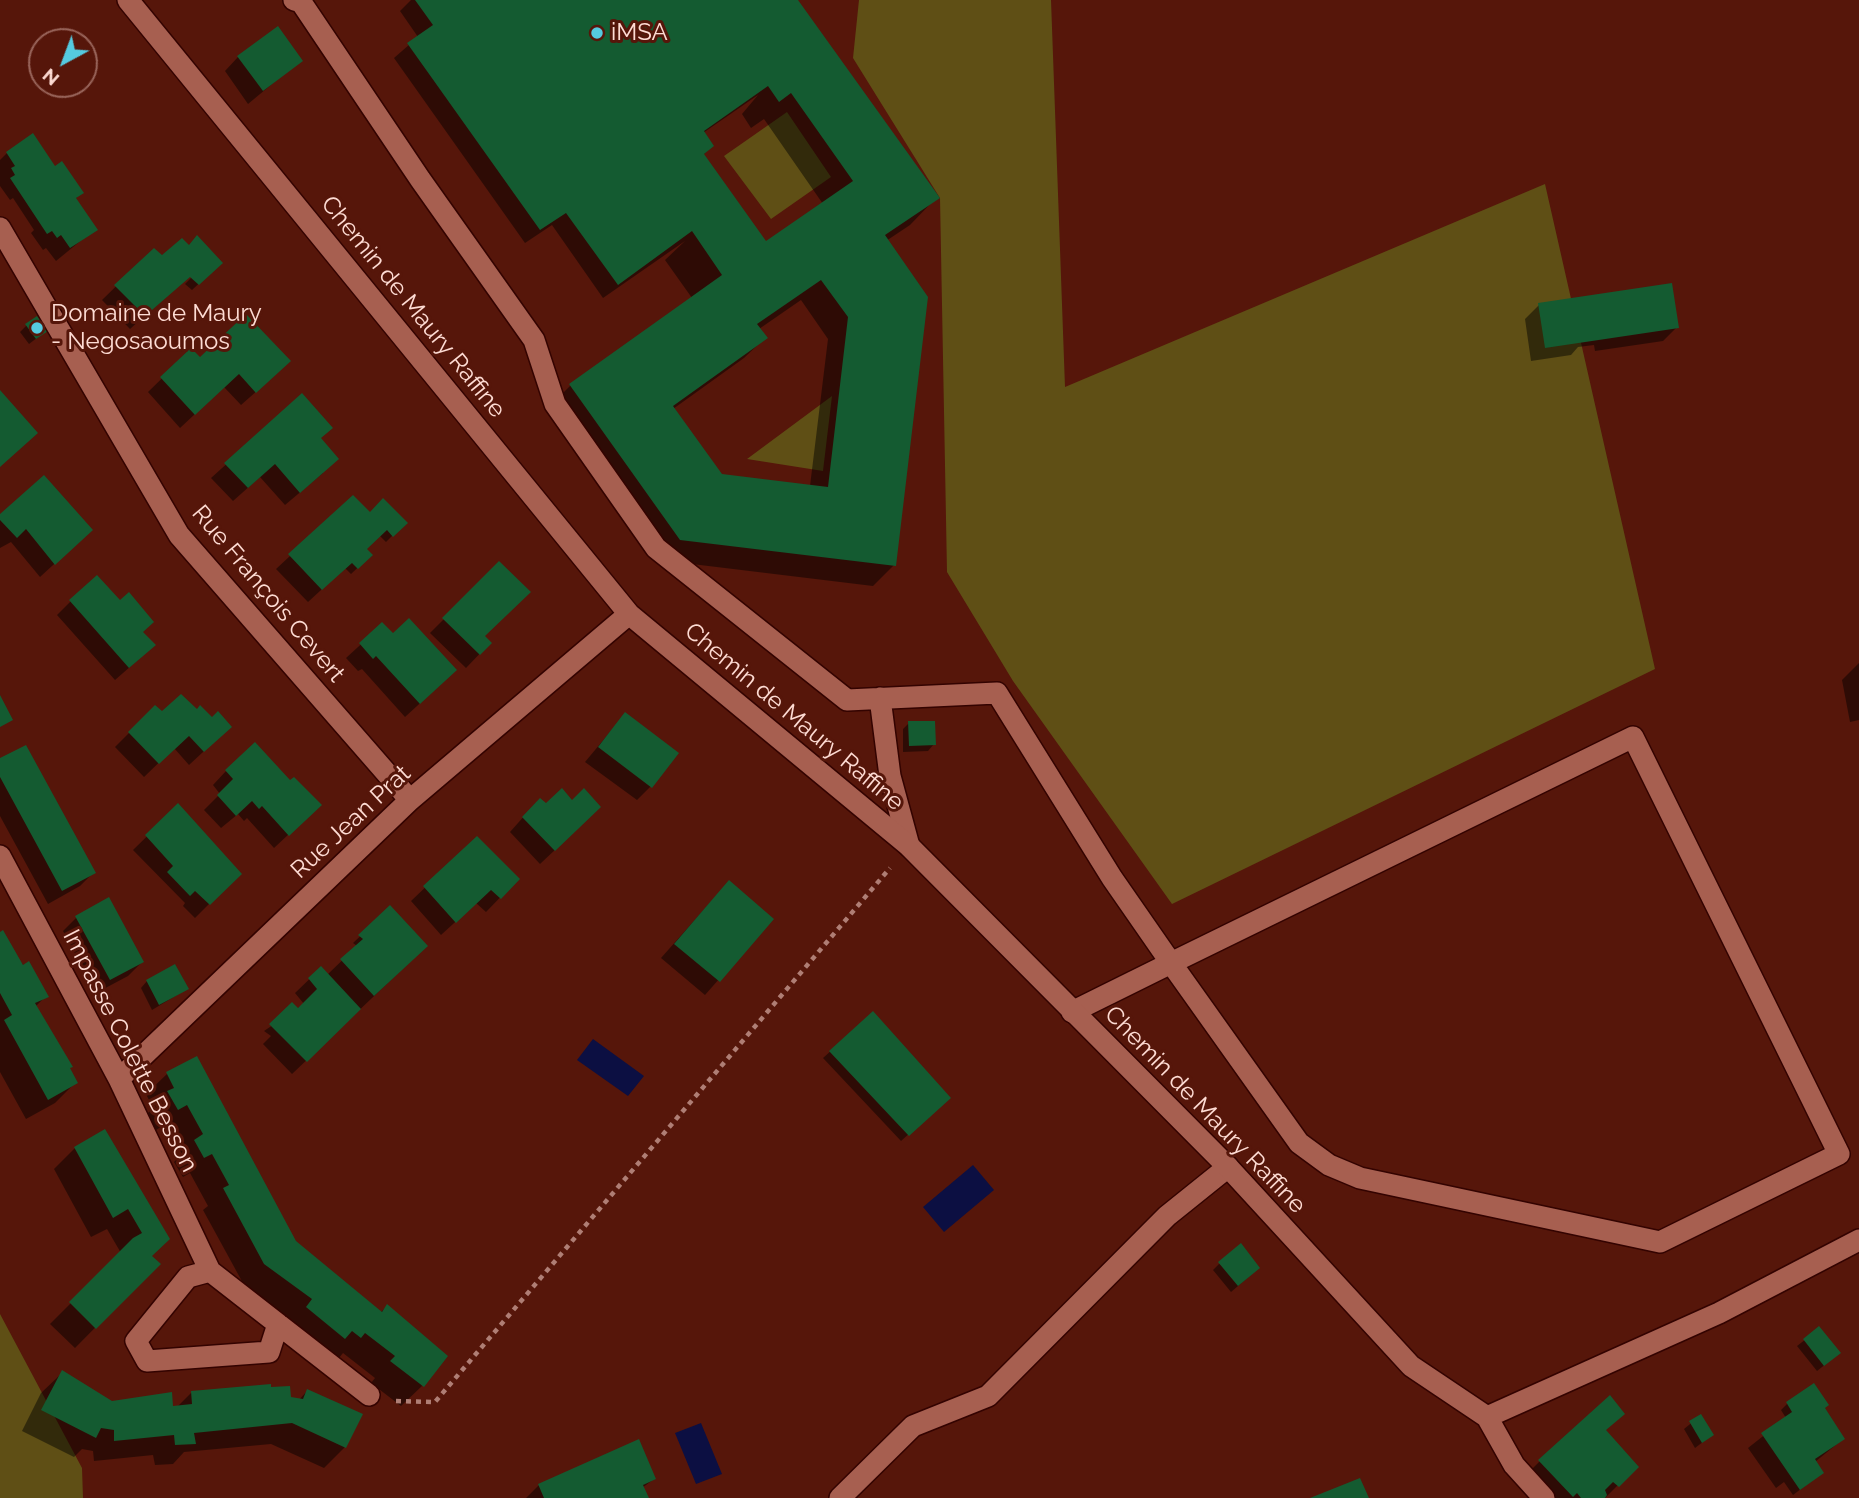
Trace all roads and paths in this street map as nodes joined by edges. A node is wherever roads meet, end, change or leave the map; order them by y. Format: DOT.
graph roads {
  1 [pos="128,0"];
  2 [pos="293,0"];
  3 [pos="0,228"];
  4 [pos="629,614"];
  5 [pos="880,698"];
  6 [pos="410,800"];
  7 [pos="909,846"];
  8 [pos="0,856"];
  9 [pos="1171,963"];
  10 [pos="1072,1012"];
  11 [pos="119,1079"];
  12 [pos="1228,1167"];
  13 [pos="1859,1240"];
  14 [pos="210,1271"];
  15 [pos="278,1324"];
  16 [pos="369,1395"];
  17 [pos="1487,1418"];
  18 [pos="841,1498"];
  19 [pos="1544,1498"];
  1 -- 4 [label="street, Chemin de Maury Raffine"];
  2 -- 5 [label="street"];
  3 -- 6 [label="street, Rue François Cevert"];
  4 -- 6 [label="street, Rue Jean Prat"];
  4 -- 7 [label="street, Chemin de Maury Raffine"];
  5 -- 7 [label="street"];
  5 -- 9 [label="street"];
  6 -- 11 [label="street, Rue Jean Prat"];
  7 -- 10 [label="street, Chemin de Maury Raffine"];
  7 -- 16 [label="path"];
  8 -- 11 [label="street, Impasse Colette Besson"];
  9 -- 9 [label="street"];
  9 -- 10 [label="street"];
  10 -- 12 [label="street, Chemin de Maury Raffine"];
  11 -- 14 [label="street, Impasse Colette Besson"];
  12 -- 17 [label="street, Chemin de Maury Raffine"];
  12 -- 18 [label="street"];
  13 -- 17 [label="street"];
  14 -- 15 [label="street, Impasse Colette Besson"];
  14 -- 15 [label="street"];
  15 -- 16 [label="street, Impasse Colette Besson"];
  17 -- 19 [label="street, Chemin de Maury Raffine"];
}
